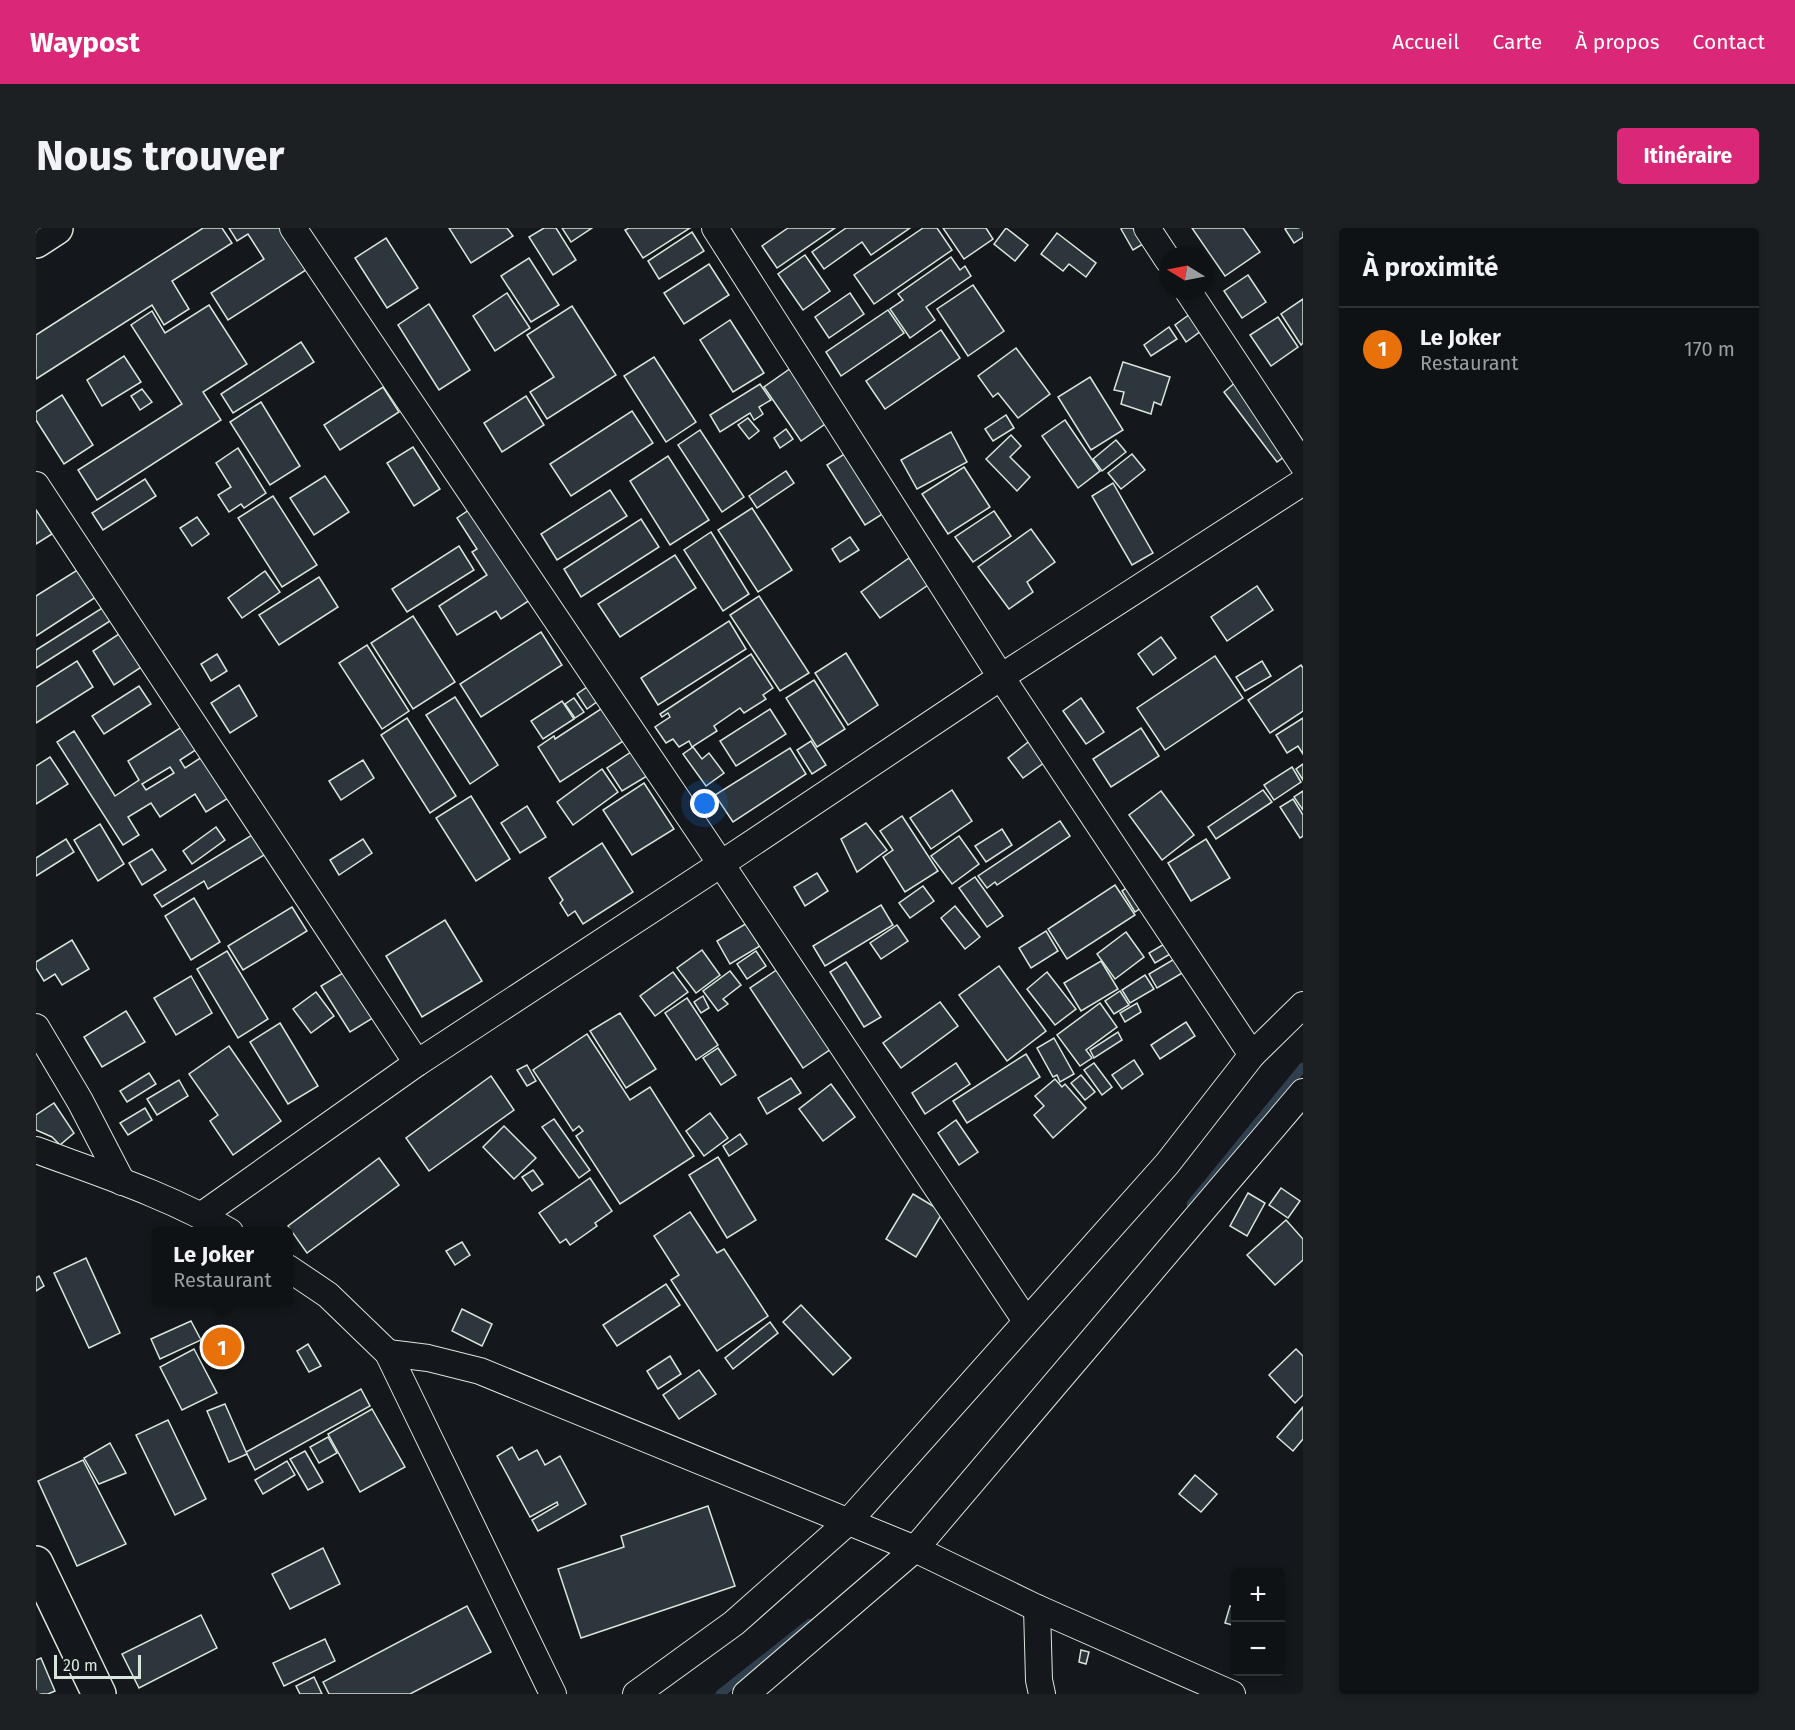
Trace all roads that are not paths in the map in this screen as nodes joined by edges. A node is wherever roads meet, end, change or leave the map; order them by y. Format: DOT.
graph roads {
  1 [pos="56,228"];
  2 [pos="293,228"];
  3 [pos="715,228"];
  4 [pos="1147,228"];
  5 [pos="36,241"];
  6 [pos="1159,246"];
  7 [pos="1194,300"];
  8 [pos="1303,465"];
  9 [pos="1303,482"];
  10 [pos="36,484"];
  11 [pos="1001,676"];
  12 [pos="721,864"];
  13 [pos="1303,1005"];
  14 [pos="36,1027"];
  15 [pos="1252,1055"];
  16 [pos="417,1063"];
  17 [pos="1303,1092"];
  18 [pos="36,1150"];
  19 [pos="122,1182"];
  20 [pos="202,1215"];
  21 [pos="222,1227"];
  22 [pos="293,1271"];
  23 [pos="1026,1321"];
  24 [pos="388,1353"];
  25 [pos="848,1522"];
  26 [pos="915,1549"];
  27 [pos="36,1563"];
  28 [pos="1037,1608"];
  29 [pos="99,1694"];
  30 [pos="553,1694"];
  31 [pos="636,1694"];
  32 [pos="746,1694"];
  33 [pos="1042,1694"];
  34 [pos="1233,1694"];
  1 -- 5 [label="street"];
  2 -- 12 [label="street"];
  3 -- 11 [label="street"];
  4 -- 6 [label="street"];
  7 -- 8 [label="street"];
  9 -- 11 [label="street"];
  10 -- 16 [label="street"];
  11 -- 12 [label="street"];
  11 -- 15 [label="street"];
  12 -- 16 [label="street"];
  12 -- 23 [label="street"];
  13 -- 15 [label="street"];
  14 -- 19 [label="street"];
  15 -- 23 [label="street"];
  16 -- 20 [label="street"];
  17 -- 26 [label="street"];
  18 -- 19 [label="street"];
  19 -- 20 [label="street"];
  20 -- 21 [label="street"];
  22 -- 24 [label="street"];
  23 -- 25 [label="street"];
  24 -- 25 [label="street"];
  24 -- 30 [label="street"];
  25 -- 26 [label="street"];
  25 -- 31 [label="street"];
  26 -- 28 [label="street"];
  26 -- 32 [label="street"];
  27 -- 29 [label="street"];
  28 -- 33 [label="street"];
  28 -- 34 [label="street"];
}
